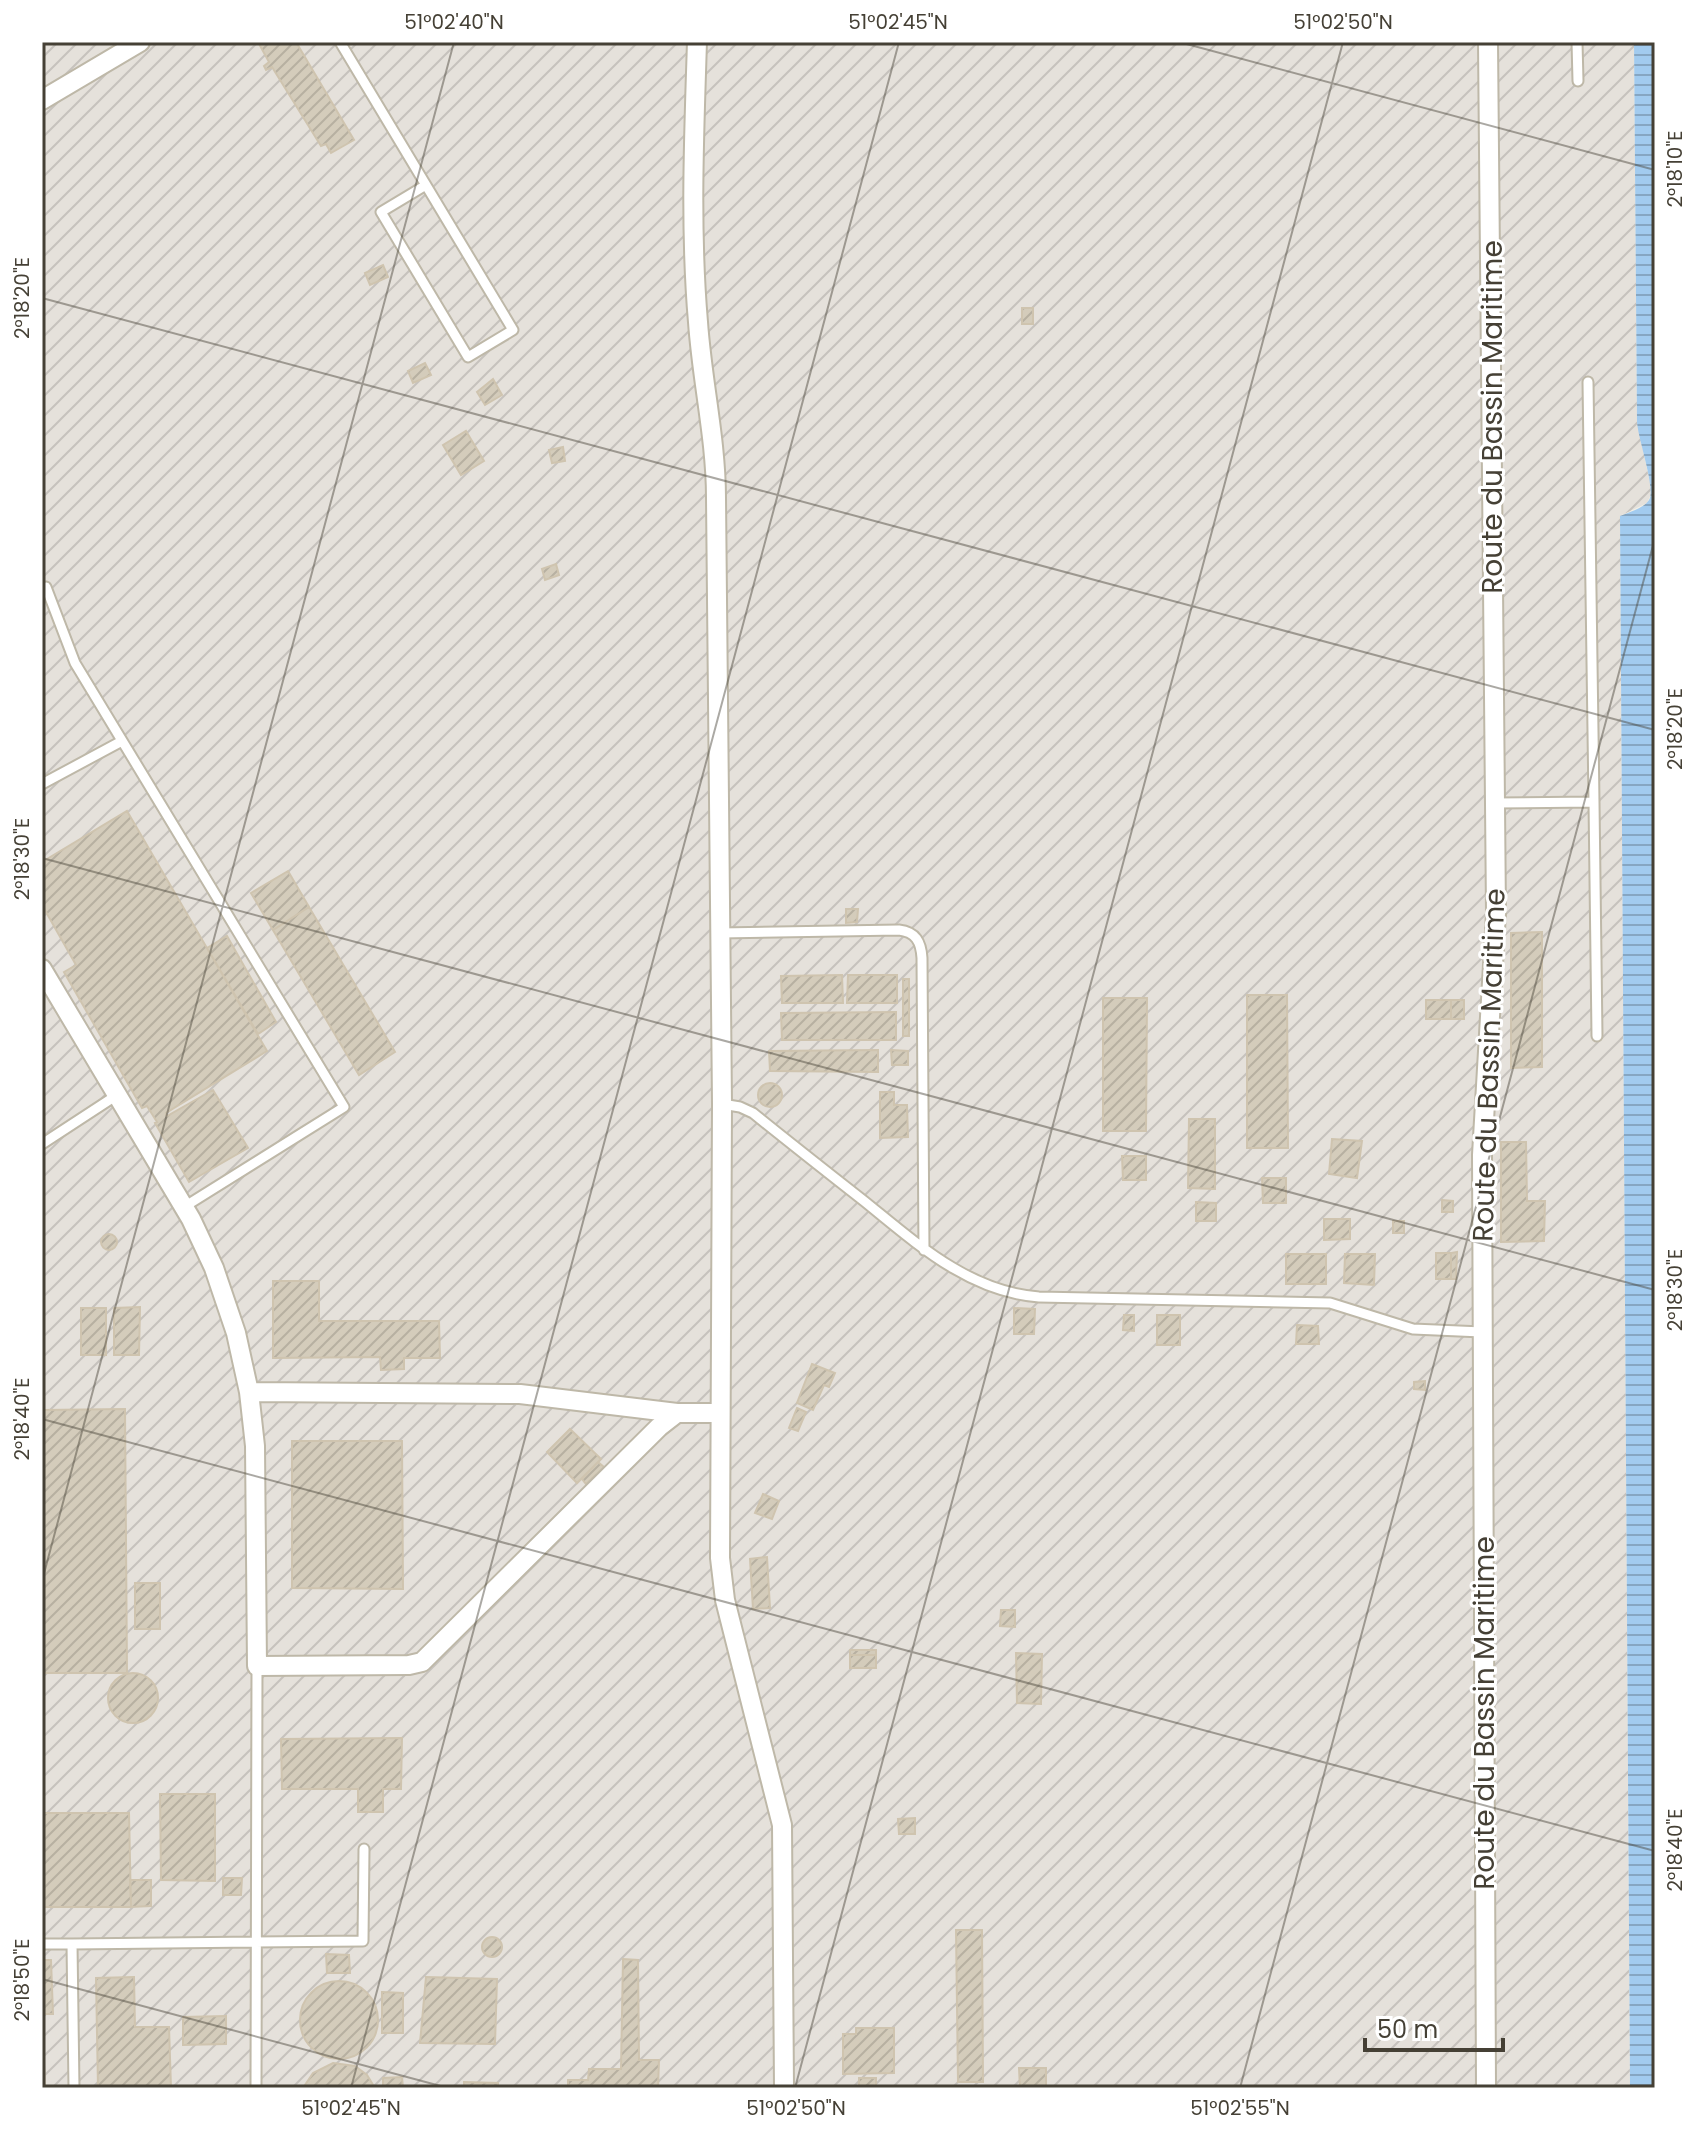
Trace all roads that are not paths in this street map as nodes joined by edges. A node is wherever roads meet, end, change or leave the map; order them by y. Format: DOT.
graph roads {
  1 [pos="140,42"];
  2 [pos="340,42"];
  3 [pos="697,42"];
  4 [pos="1488,42"];
  5 [pos="1577,42"];
  6 [pos="1578,81"];
  7 [pos="42,100"];
  8 [pos="426,185"];
  9 [pos="1588,382"];
  10 [pos="42,588"];
  11 [pos="122,741"];
  12 [pos="42,784"];
  13 [pos="1594,802"];
  14 [pos="1495,803"];
  15 [pos="720,933"];
  16 [pos="42,969"];
  17 [pos="1597,1036"];
  18 [pos="117,1095"];
  19 [pos="722,1104"];
  20 [pos="42,1144"];
  21 [pos="184,1207"];
  22 [pos="924,1250"];
  23 [pos="1482,1332"];
  24 [pos="249,1392"];
  25 [pos="677,1413"];
  26 [pos="719,1413"];
  27 [pos="257,1666"];
  28 [pos="364,1849"];
  29 [pos="257,1942"];
  30 [pos="42,1944"];
  31 [pos="72,1944"];
  32 [pos="74,2088"];
  33 [pos="256,2088"];
  34 [pos="784,2088"];
  35 [pos="1486,2088"];
  1 -- 7 [label="street"];
  2 -- 8 [label="lane"];
  3 -- 15 [label="street"];
  4 -- 14 [label="street, Route du Bassin Maritime"];
  5 -- 6 [label="lane"];
  8 -- 8 [label="lane"];
  9 -- 13 [label="lane"];
  10 -- 11 [label="lane"];
  11 -- 12 [label="lane"];
  11 -- 21 [label="lane"];
  13 -- 14 [label="lane"];
  13 -- 17 [label="lane"];
  14 -- 23 [label="street, Route du Bassin Maritime"];
  15 -- 19 [label="street"];
  15 -- 22 [label="lane"];
  16 -- 18 [label="street"];
  18 -- 20 [label="lane"];
  18 -- 21 [label="street"];
  19 -- 22 [label="lane"];
  19 -- 26 [label="street"];
  21 -- 24 [label="street"];
  22 -- 23 [label="lane"];
  23 -- 35 [label="street, Route du Bassin Maritime"];
  24 -- 25 [label="street"];
  24 -- 27 [label="street"];
  25 -- 26 [label="street"];
  25 -- 27 [label="street"];
  26 -- 34 [label="street"];
  27 -- 29 [label="lane"];
  28 -- 29 [label="lane"];
  29 -- 31 [label="lane"];
  29 -- 33 [label="lane"];
  30 -- 31 [label="lane"];
  31 -- 32 [label="lane"];
}
